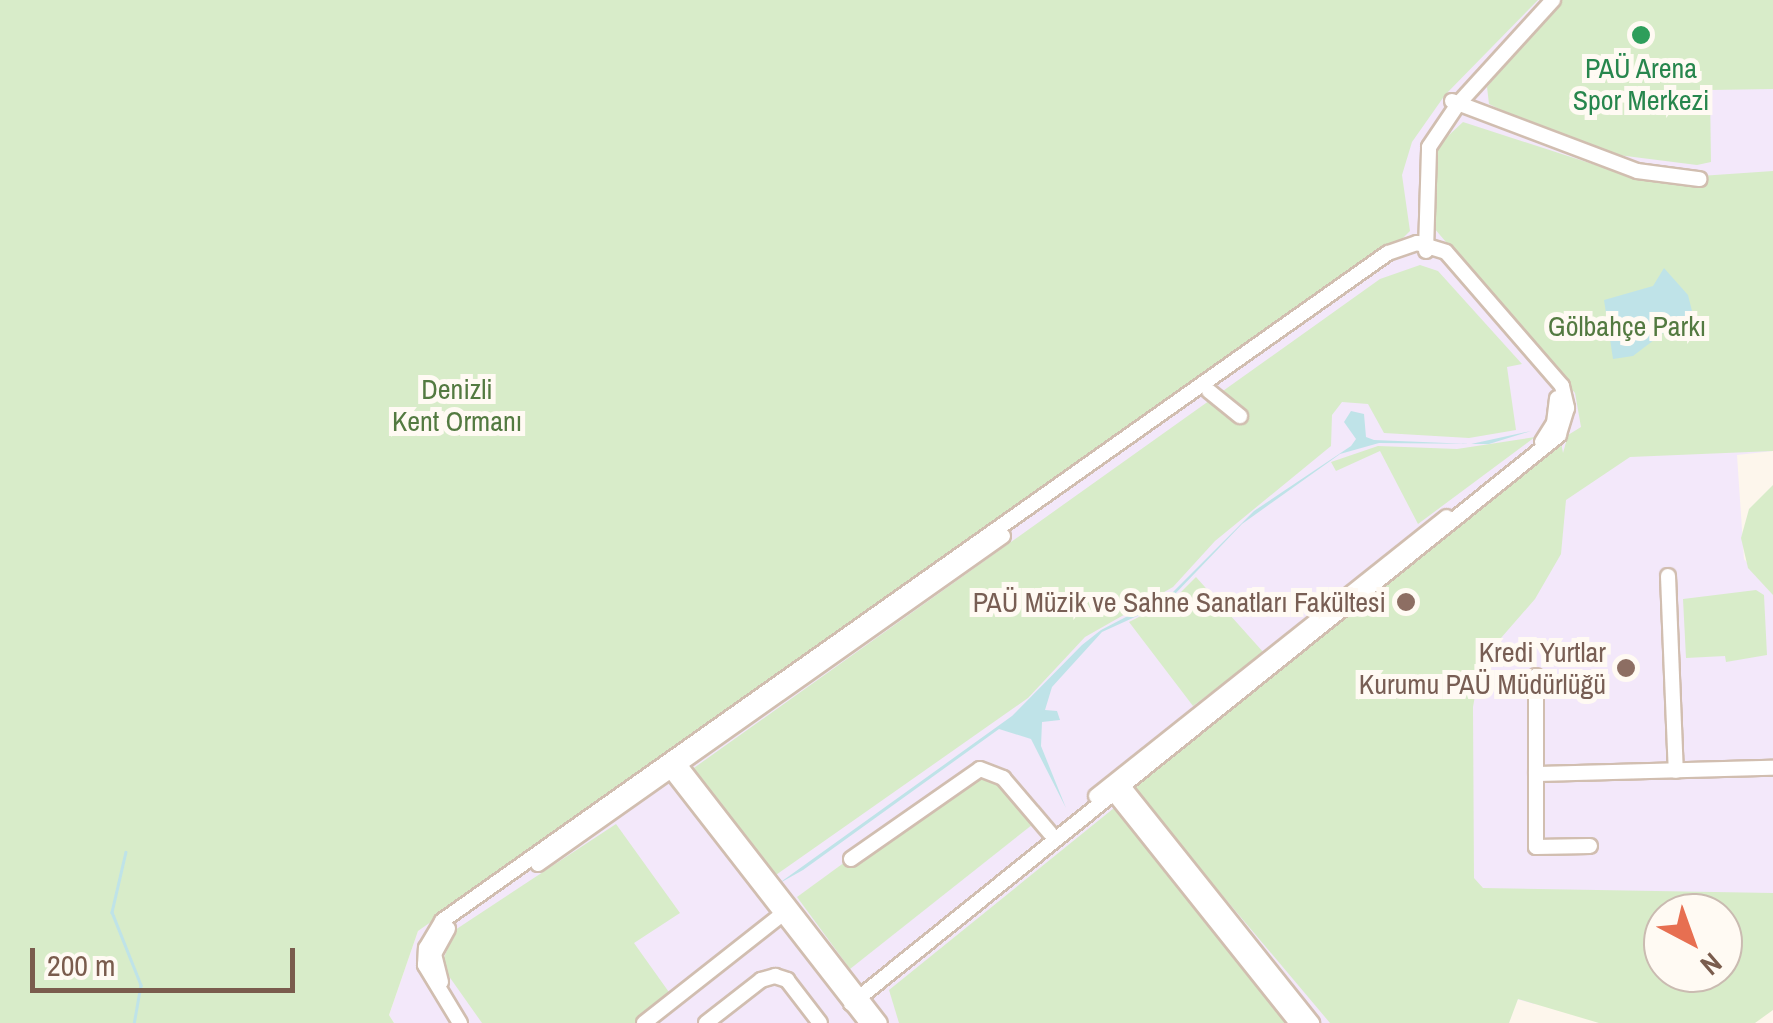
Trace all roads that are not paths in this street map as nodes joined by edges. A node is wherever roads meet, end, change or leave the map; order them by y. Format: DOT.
graph roads {
  1 [pos="1542,0"];
  2 [pos="1553,0"];
  3 [pos="1458,99"];
  4 [pos="1421,247"];
  5 [pos="1208,391"];
  6 [pos="1240,416"];
  7 [pos="1668,576"];
  8 [pos="1536,676"];
  9 [pos="672,764"];
  10 [pos="1773,768"];
  11 [pos="1676,771"];
  12 [pos="1536,774"];
  13 [pos="1117,788"];
  14 [pos="1050,832"];
  15 [pos="1590,846"];
  16 [pos="851,858"];
  17 [pos="788,915"];
  18 [pos="853,997"];
  19 [pos="460,1023"];
  20 [pos="472,1023"];
  21 [pos="644,1023"];
  22 [pos="658,1023"];
  23 [pos="706,1023"];
  24 [pos="820,1023"];
  25 [pos="867,1023"];
  26 [pos="880,1023"];
  27 [pos="1297,1023"];
  28 [pos="1312,1023"];
  1 -- 3 [label="street"];
  2 -- 3 [label="street"];
  3 -- 3 [label="street"];
  3 -- 4 [label="street"];
  4 -- 5 [label="street"];
  4 -- 9 [label="street"];
  4 -- 13 [label="street"];
  5 -- 6 [label="street"];
  5 -- 9 [label="street"];
  7 -- 11 [label="street"];
  8 -- 12 [label="street"];
  9 -- 17 [label="street"];
  9 -- 19 [label="street"];
  9 -- 20 [label="street"];
  10 -- 11 [label="street"];
  11 -- 12 [label="street"];
  12 -- 15 [label="street"];
  13 -- 14 [label="street"];
  13 -- 18 [label="street"];
  13 -- 27 [label="street"];
  13 -- 28 [label="street"];
  14 -- 16 [label="street"];
  14 -- 18 [label="street"];
  17 -- 18 [label="street"];
  17 -- 21 [label="street"];
  17 -- 22 [label="street"];
  18 -- 25 [label="street"];
  18 -- 26 [label="street"];
  23 -- 24 [label="street"];
}
